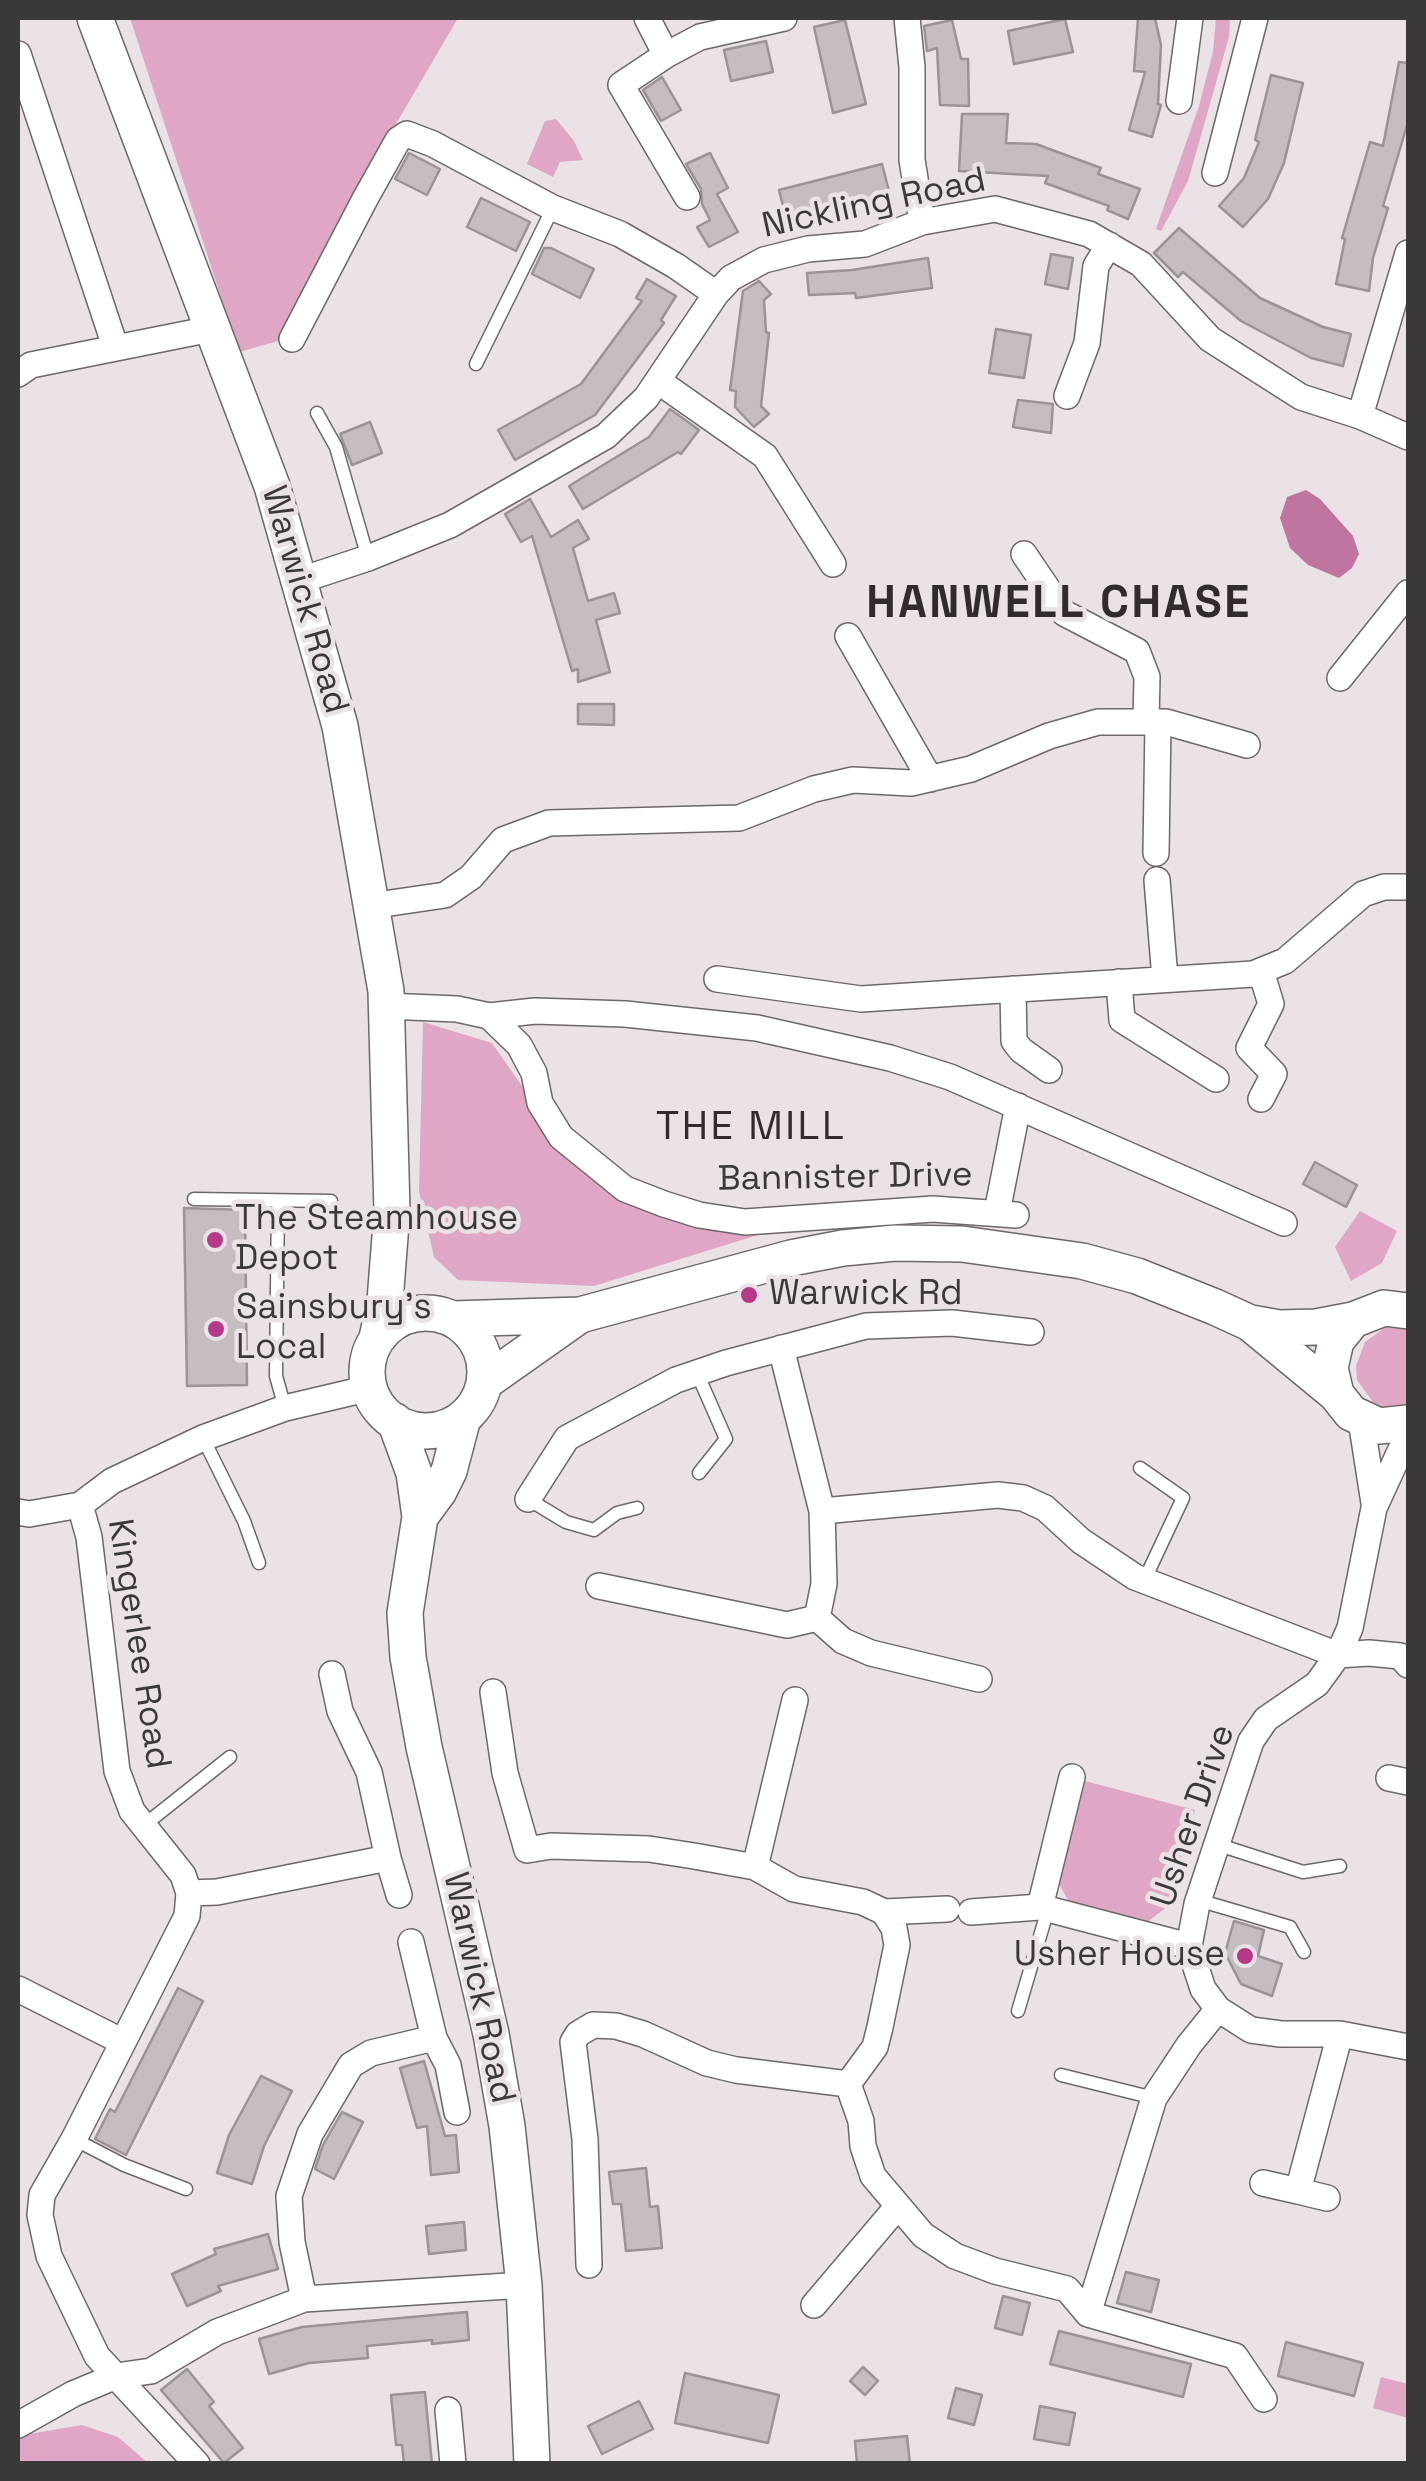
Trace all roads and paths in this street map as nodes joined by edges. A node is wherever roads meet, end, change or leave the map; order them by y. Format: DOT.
graph roads {
  1 [pos="95,18"];
  2 [pos="647,18"];
  3 [pos="784,18"];
  4 [pos="907,18"];
  5 [pos="1190,18"];
  6 [pos="1255,18"];
  7 [pos="18,54"];
  8 [pos="666,54"];
  9 [pos="1179,101"];
  10 [pos="1215,174"];
  11 [pos="686,197"];
  12 [pos="552,208"];
  13 [pos="922,222"];
  14 [pos="1109,246"];
  15 [pos="1408,252"];
  16 [pos="716,294"];
  17 [pos="210,329"];
  18 [pos="292,339"];
  19 [pos="115,346"];
  20 [pos="476,364"];
  21 [pos="18,374"];
  22 [pos="658,381"];
  23 [pos="1067,396"];
  24 [pos="318,413"];
  25 [pos="1360,416"];
  26 [pos="1408,437"];
  27 [pos="1024,554"];
  28 [pos="368,558"];
  29 [pos="832,564"];
  30 [pos="298,581"];
  31 [pos="1408,593"];
  32 [pos="848,636"];
  33 [pos="1340,678"];
  34 [pos="1152,722"];
  35 [pos="1246,744"];
  36 [pos="930,778"];
  37 [pos="1156,853"];
  38 [pos="1158,880"];
  39 [pos="1408,887"];
  40 [pos="370,906"];
  41 [pos="1261,971"];
  42 [pos="716,979"];
  43 [pos="1165,979"];
  44 [pos="1119,982"];
  45 [pos="1012,989"];
  46 [pos="386,1006"];
  47 [pos="489,1016"];
  48 [pos="1049,1070"];
  49 [pos="1216,1078"];
  50 [pos="1261,1099"];
  51 [pos="1018,1106"];
  52 [pos="194,1200"];
  53 [pos="331,1200"];
  54 [pos="278,1201"];
  55 [pos="392,1211"];
  56 [pos="1284,1223"];
  57 [pos="1405,1305"];
  58 [pos="580,1314"];
  59 [pos="441,1315"];
  60 [pos="1353,1320"];
  61 [pos="1250,1323"];
  62 [pos="1030,1332"];
  63 [pos="377,1338"];
  64 [pos="781,1348"];
  65 [pos="697,1373"];
  66 [pos="485,1382"];
  67 [pos="370,1388"];
  68 [pos="1336,1394"];
  69 [pos="285,1408"];
  70 [pos="463,1418"];
  71 [pos="1361,1420"];
  72 [pos="394,1421"];
  73 [pos="1408,1423"];
  74 [pos="1408,1434"];
  75 [pos="204,1438"];
  76 [pos="1140,1468"];
  77 [pos="699,1472"];
  78 [pos="528,1498"];
  79 [pos="80,1505"];
  80 [pos="636,1508"];
  81 [pos="1374,1508"];
  82 [pos="822,1511"];
  83 [pos="18,1512"];
  84 [pos="420,1517"];
  85 [pos="259,1563"];
  86 [pos="1144,1581"];
  87 [pos="599,1586"];
  88 [pos="817,1618"];
  89 [pos="1338,1655"];
  90 [pos="1408,1665"];
  91 [pos="332,1674"];
  92 [pos="979,1679"];
  93 [pos="493,1692"];
  94 [pos="795,1700"];
  95 [pos="230,1757"];
  96 [pos="1072,1776"];
  97 [pos="143,1826"];
  98 [pos="1216,1844"];
  99 [pos="388,1858"];
  100 [pos="1340,1866"];
  101 [pos="755,1867"];
  102 [pos="189,1894"];
  103 [pos="399,1895"];
  104 [pos="1198,1900"];
  105 [pos="1044,1908"];
  106 [pos="884,1912"];
  107 [pos="412,1942"];
  108 [pos="1189,1946"];
  109 [pos="1304,1952"];
  110 [pos="18,1989"];
  111 [pos="1218,2009"];
  112 [pos="1018,2012"];
  113 [pos="1340,2034"];
  114 [pos="434,2038"];
  115 [pos="124,2042"];
  116 [pos="1408,2047"];
  117 [pos="1061,2075"];
  118 [pos="848,2084"];
  119 [pos="1154,2098"];
  120 [pos="457,2112"];
  121 [pos="74,2139"];
  122 [pos="1263,2183"];
  123 [pos="186,2189"];
  124 [pos="1298,2191"];
  125 [pos="1327,2198"];
  126 [pos="898,2206"];
  127 [pos="29,2212"];
  128 [pos="590,2265"];
  129 [pos="524,2285"];
  130 [pos="304,2300"];
  131 [pos="814,2306"];
  132 [pos="1088,2314"];
  133 [pos="116,2376"];
  134 [pos="1264,2399"];
  135 [pos="448,2410"];
  136 [pos="18,2425"];
  137 [pos="197,2464"];
  138 [pos="453,2464"];
  139 [pos="532,2464"];
  1 -- 17 [label="main road, Warwick Road"];
  2 -- 8 [label="street"];
  3 -- 8 [label="street"];
  4 -- 13 [label="street"];
  5 -- 9 [label="street"];
  6 -- 10 [label="street"];
  7 -- 19 [label="street"];
  8 -- 11 [label="street"];
  12 -- 16 [label="street"];
  12 -- 18 [label="street"];
  12 -- 20 [label="lane"];
  13 -- 14 [label="street, Nickling Road"];
  13 -- 16 [label="street, Nickling Road"];
  14 -- 23 [label="street"];
  14 -- 25 [label="street, Nickling Road"];
  15 -- 25 [label="street"];
  16 -- 22 [label="street, Nickling Road"];
  17 -- 19 [label="street"];
  17 -- 30 [label="main road, Warwick Road"];
  19 -- 21 [label="street"];
  22 -- 28 [label="street, Nickling Road"];
  22 -- 29 [label="street"];
  24 -- 28 [label="lane"];
  25 -- 26 [label="street, Nickling Road"];
  27 -- 34 [label="street"];
  28 -- 30 [label="street, Nickling Road"];
  30 -- 40 [label="main road, Warwick Road"];
  31 -- 33 [label="street"];
  32 -- 36 [label="street"];
  34 -- 35 [label="street"];
  34 -- 36 [label="street"];
  34 -- 37 [label="street"];
  36 -- 40 [label="street"];
  38 -- 43 [label="street"];
  39 -- 41 [label="street"];
  40 -- 46 [label="main road, Warwick Road"];
  41 -- 43 [label="street"];
  41 -- 50 [label="street"];
  42 -- 45 [label="street"];
  43 -- 44 [label="street"];
  44 -- 45 [label="street"];
  44 -- 49 [label="street"];
  45 -- 48 [label="street"];
  46 -- 47 [label="street"];
  46 -- 55 [label="main road, Warwick Road"];
  47 -- 51 [label="street"];
  47 -- 51 [label="street, Bannister Drive"];
  51 -- 56 [label="street"];
  52 -- 54 [label="lane"];
  53 -- 54 [label="lane"];
  54 -- 69 [label="lane"];
  55 -- 59 [label="main road, Warwick Road"];
  55 -- 63 [label="main road, Warwick Road"];
  57 -- 60 [label="main road"];
  58 -- 59 [label="main road"];
  58 -- 61 [label="main road"];
  58 -- 66 [label="main road"];
  59 -- 63 [label="main road"];
  59 -- 66 [label="main road"];
  60 -- 61 [label="main road"];
  60 -- 68 [label="main road"];
  61 -- 68 [label="main road"];
  62 -- 64 [label="street"];
  63 -- 67 [label="main road"];
  64 -- 65 [label="street"];
  64 -- 82 [label="street"];
  65 -- 77 [label="lane"];
  65 -- 78 [label="street"];
  66 -- 70 [label="main road"];
  67 -- 69 [label="street"];
  67 -- 72 [label="main road"];
  68 -- 71 [label="main road"];
  69 -- 75 [label="street"];
  70 -- 72 [label="main road"];
  70 -- 84 [label="main road, Warwick Road"];
  71 -- 73 [label="main road"];
  71 -- 81 [label="street, Usher Drive"];
  72 -- 84 [label="main road, Warwick Road"];
  74 -- 81 [label="street, Usher Drive"];
  75 -- 79 [label="street"];
  75 -- 85 [label="lane"];
  76 -- 86 [label="lane"];
  78 -- 80 [label="lane"];
  79 -- 83 [label="street"];
  79 -- 97 [label="street, Kingerlee Road"];
  81 -- 89 [label="street, Usher Drive"];
  82 -- 86 [label="street"];
  82 -- 88 [label="street"];
  84 -- 129 [label="main road, Warwick Road"];
  86 -- 89 [label="street"];
  87 -- 88 [label="street"];
  88 -- 92 [label="street"];
  89 -- 90 [label="street"];
  89 -- 98 [label="street, Usher Drive"];
  91 -- 99 [label="street"];
  93 -- 101 [label="street"];
  94 -- 101 [label="street"];
  95 -- 97 [label="lane"];
  96 -- 105 [label="street"];
  97 -- 102 [label="street, Kingerlee Road"];
  98 -- 100 [label="lane"];
  98 -- 104 [label="street, Usher Drive"];
  99 -- 102 [label="street"];
  99 -- 103 [label="street"];
  101 -- 106 [label="street"];
  102 -- 115 [label="street"];
  104 -- 108 [label="street, Usher Drive"];
  104 -- 109 [label="lane"];
  105 -- 106 [label="street"];
  105 -- 108 [label="street"];
  105 -- 112 [label="lane"];
  106 -- 118 [label="street"];
  107 -- 114 [label="street"];
  108 -- 111 [label="street, Usher Drive"];
  110 -- 115 [label="street"];
  111 -- 113 [label="street"];
  111 -- 119 [label="street"];
  113 -- 116 [label="street"];
  113 -- 124 [label="street"];
  114 -- 120 [label="street"];
  114 -- 130 [label="street"];
  115 -- 121 [label="street"];
  117 -- 119 [label="lane"];
  118 -- 126 [label="street"];
  118 -- 128 [label="street"];
  119 -- 132 [label="street"];
  121 -- 123 [label="lane"];
  121 -- 127 [label="street"];
  122 -- 124 [label="street"];
  124 -- 125 [label="street"];
  126 -- 131 [label="street"];
  126 -- 132 [label="street"];
  127 -- 133 [label="street"];
  129 -- 130 [label="street"];
  129 -- 139 [label="main road, Warwick Road"];
  130 -- 133 [label="street"];
  132 -- 134 [label="street"];
  133 -- 136 [label="street"];
  133 -- 137 [label="street"];
  135 -- 138 [label="street"];
}
